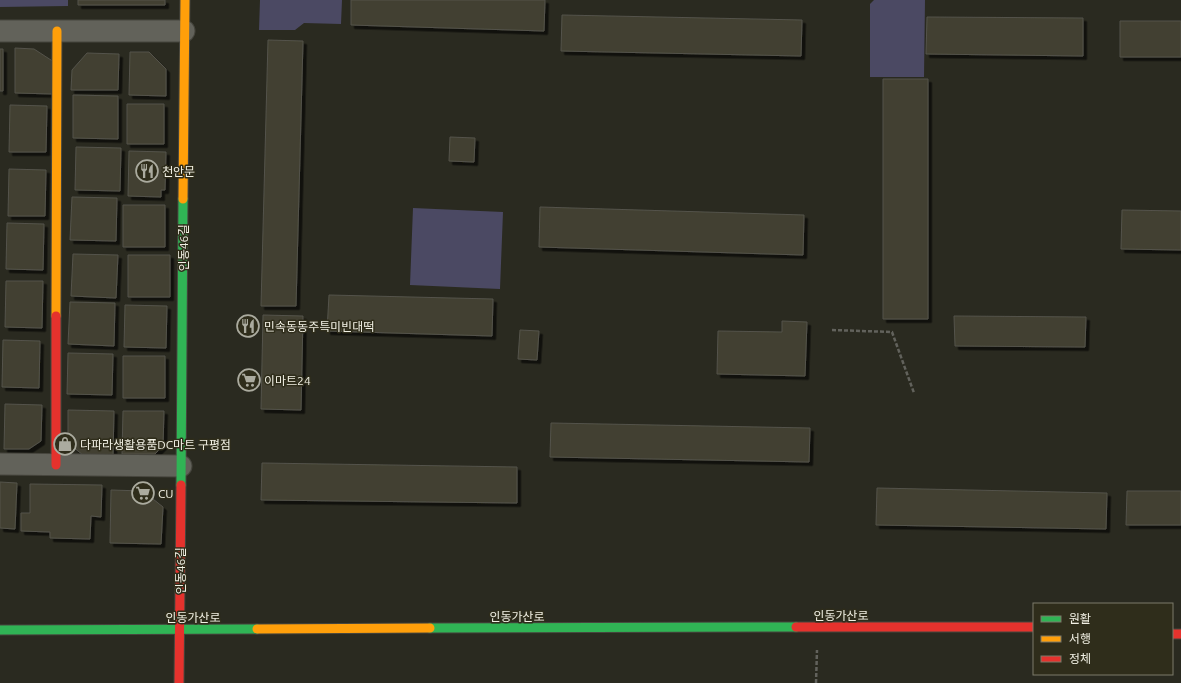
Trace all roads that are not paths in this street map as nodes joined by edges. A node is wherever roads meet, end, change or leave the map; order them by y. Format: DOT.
graph roads {
  1 [pos="185,0"];
  2 [pos="0,31"];
  3 [pos="57,31"];
  4 [pos="184,31"];
  5 [pos="0,464"];
  6 [pos="56,465"];
  7 [pos="181,466"];
  8 [pos="1033,627"];
  9 [pos="180,629"];
  10 [pos="0,630"];
  11 [pos="179,683"];
  1 -- 4 [label="street, 인동46길"];
  2 -- 3 [label="street"];
  3 -- 4 [label="street"];
  3 -- 6 [label="street"];
  4 -- 7 [label="street, 인동46길"];
  5 -- 6 [label="street"];
  6 -- 7 [label="street"];
  7 -- 9 [label="street, 인동46길"];
  8 -- 9 [label="street, 인동가산로"];
  9 -- 10 [label="street, 인동가산로"];
  9 -- 11 [label="street, 인동46길"];
}
